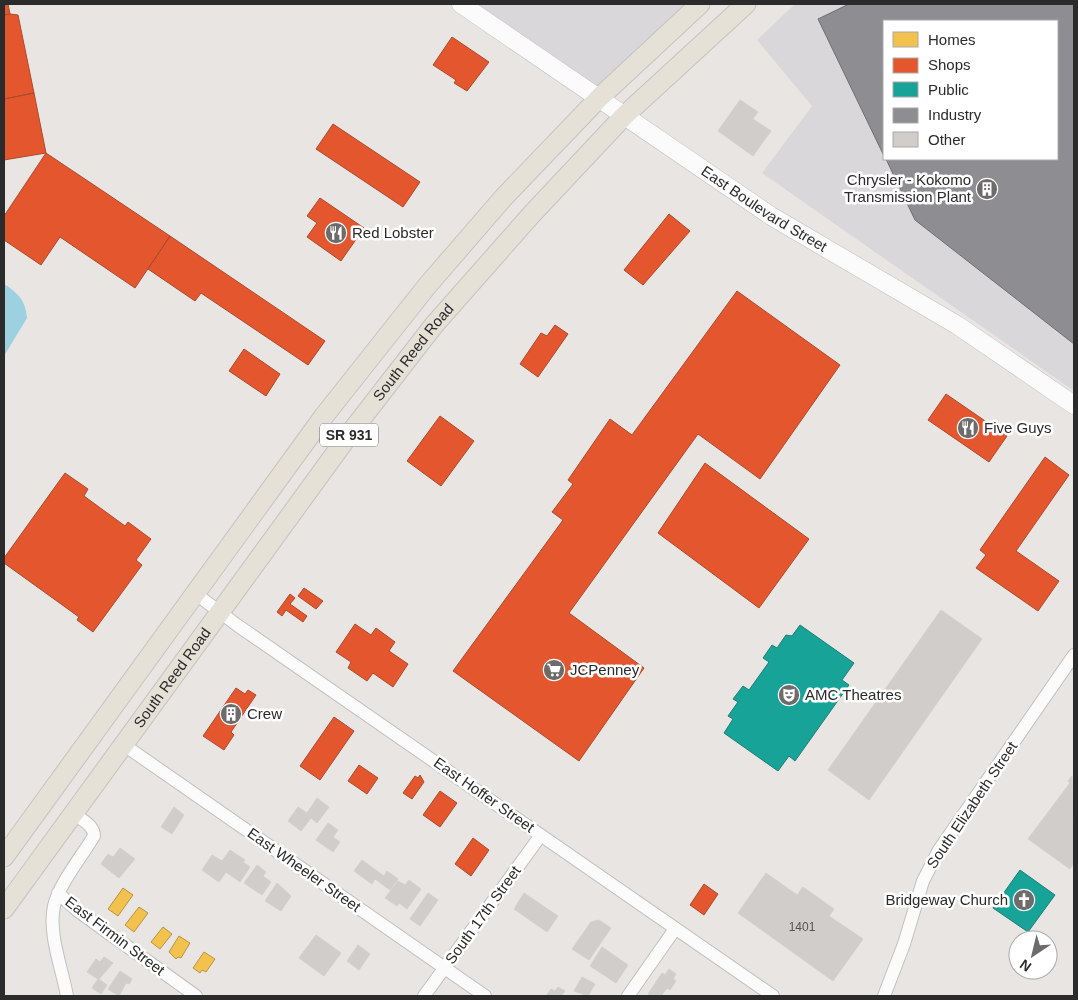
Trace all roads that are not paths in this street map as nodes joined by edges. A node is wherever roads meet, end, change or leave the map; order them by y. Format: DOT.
graph roads {
  1 [pos="461,4"];
  2 [pos="700,4"];
  3 [pos="746,4"];
  4 [pos="599,98"];
  5 [pos="624,116"];
  6 [pos="1074,405"];
  7 [pos="196,594"];
  8 [pos="220,613"];
  9 [pos="1074,655"];
  10 [pos="124,745"];
  11 [pos="74,814"];
  12 [pos="541,835"];
  13 [pos="4,857"];
  14 [pos="58,894"];
  15 [pos="4,909"];
  16 [pos="676,929"];
  17 [pos="445,968"];
  18 [pos="68,996"];
  19 [pos="196,996"];
  20 [pos="424,996"];
  21 [pos="485,996"];
  22 [pos="628,996"];
  23 [pos="773,996"];
  24 [pos="884,996"];
  1 -- 4 [label="main road, East Boulevard Street"];
  2 -- 4 [label="main road, South Reed Road / SR 931"];
  3 -- 5 [label="main road, South Reed Road / SR 931"];
  4 -- 5 [label="main road, East Boulevard Street"];
  4 -- 7 [label="main road, South Reed Road / SR 931"];
  5 -- 6 [label="main road, East Boulevard Street"];
  5 -- 8 [label="main road, South Reed Road / SR 931"];
  7 -- 8 [label="street, East Hoffer Street"];
  7 -- 13 [label="main road, South Reed Road / SR 931"];
  8 -- 10 [label="main road, South Reed Road / SR 931"];
  8 -- 12 [label="street, East Hoffer Street"];
  9 -- 24 [label="street, South Elizabeth Street"];
  10 -- 11 [label="main road, South Reed Road / SR 931"];
  10 -- 17 [label="street, East Wheeler Street"];
  11 -- 14 [label="street"];
  11 -- 15 [label="main road, South Reed Road / SR 931"];
  12 -- 16 [label="street, East Hoffer Street"];
  12 -- 17 [label="street, South 17th Street"];
  14 -- 18 [label="street"];
  14 -- 19 [label="street, East Firmin Street"];
  16 -- 22 [label="street"];
  16 -- 23 [label="street, East Hoffer Street"];
  17 -- 20 [label="street, South 17th Street"];
  17 -- 21 [label="street, East Wheeler Street"];
}
